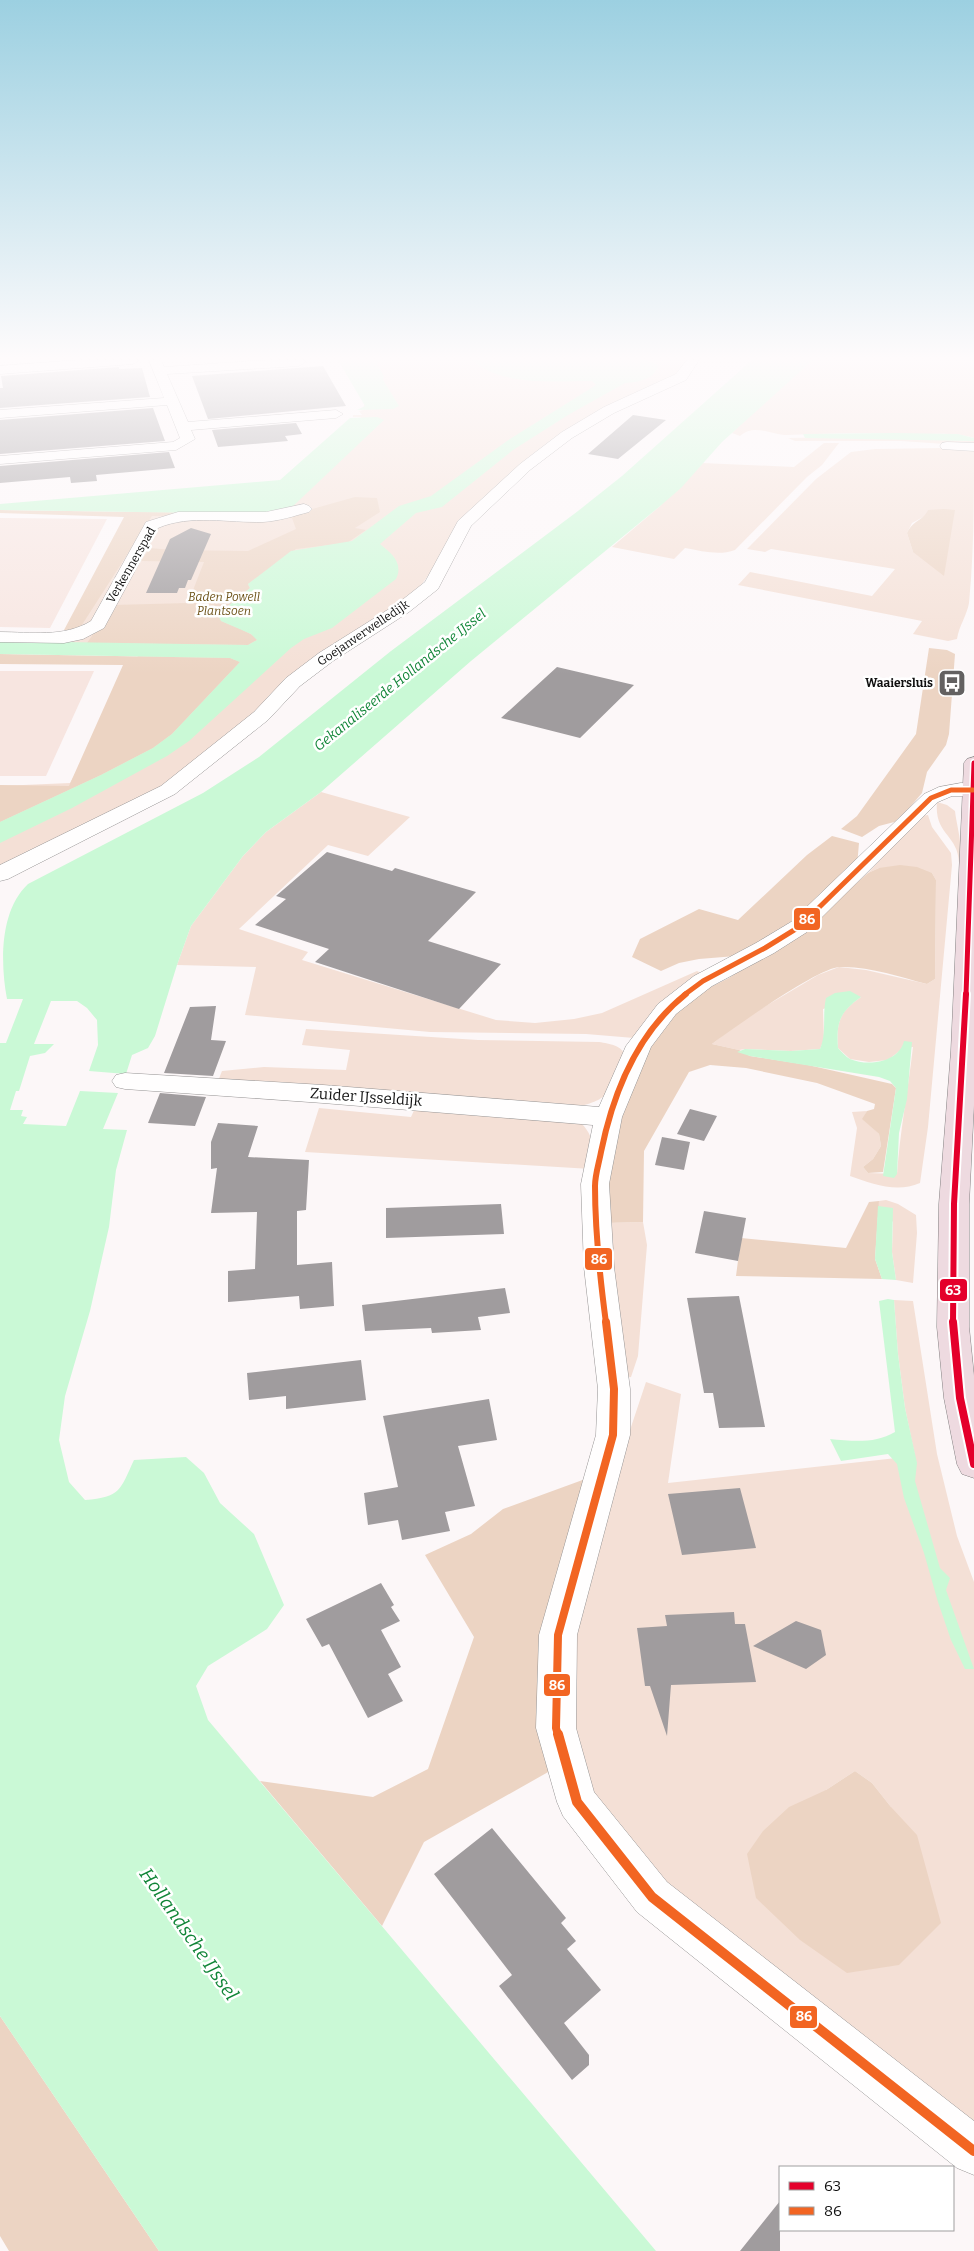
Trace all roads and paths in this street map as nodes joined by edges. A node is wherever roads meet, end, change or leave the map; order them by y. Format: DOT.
graph roads {
  1 [pos="529,465"];
  2 [pos="304,509"];
  3 [pos="0,637"];
  4 [pos="974,777"];
  5 [pos="0,874"];
  6 [pos="125,1081"];
  7 [pos="608,1116"];
  8 [pos="974,1464"];
  9 [pos="974,2151"];
  1 -- 5 [label="street, Goejanverwelledijk"];
  2 -- 3 [label="street, Verkennerspad"];
  4 -- 7 [label="street"];
  4 -- 8 [label="main road"];
  6 -- 7 [label="street, Zuider IJsseldijk"];
  7 -- 9 [label="street"];
}
